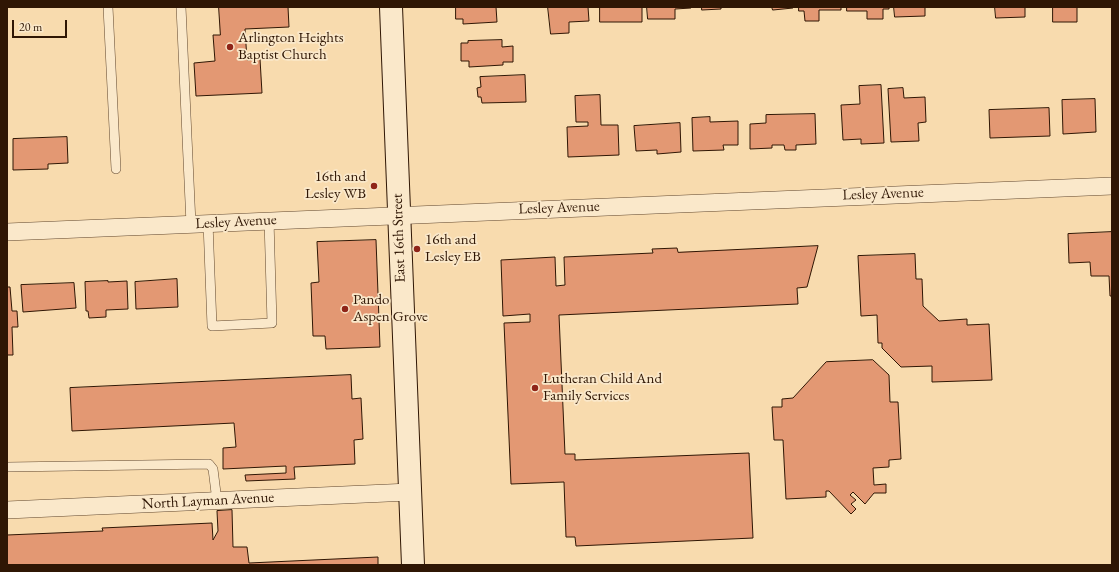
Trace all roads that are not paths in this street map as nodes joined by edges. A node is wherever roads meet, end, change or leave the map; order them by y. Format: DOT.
graph roads {
  1 [pos="108,7"];
  2 [pos="181,7"];
  3 [pos="391,7"];
  4 [pos="116,169"];
  5 [pos="1112,186"];
  6 [pos="398,214"];
  7 [pos="269,220"];
  8 [pos="200,223"];
  9 [pos="7,232"];
  10 [pos="7,467"];
  11 [pos="410,492"];
  12 [pos="217,501"];
  13 [pos="7,510"];
  14 [pos="413,565"];
  1 -- 4 [label="lane"];
  2 -- 8 [label="lane"];
  3 -- 6 [label="main road, East 16th Street"];
  5 -- 6 [label="street, Lesley Avenue"];
  6 -- 7 [label="street, Lesley Avenue"];
  6 -- 11 [label="main road, East 16th Street"];
  7 -- 8 [label="street, Lesley Avenue"];
  7 -- 8 [label="lane"];
  8 -- 9 [label="street, Lesley Avenue"];
  10 -- 12 [label="lane"];
  11 -- 12 [label="street, North Layman Avenue"];
  11 -- 14 [label="main road, East 16th Street"];
  12 -- 13 [label="street, North Layman Avenue"];
}
